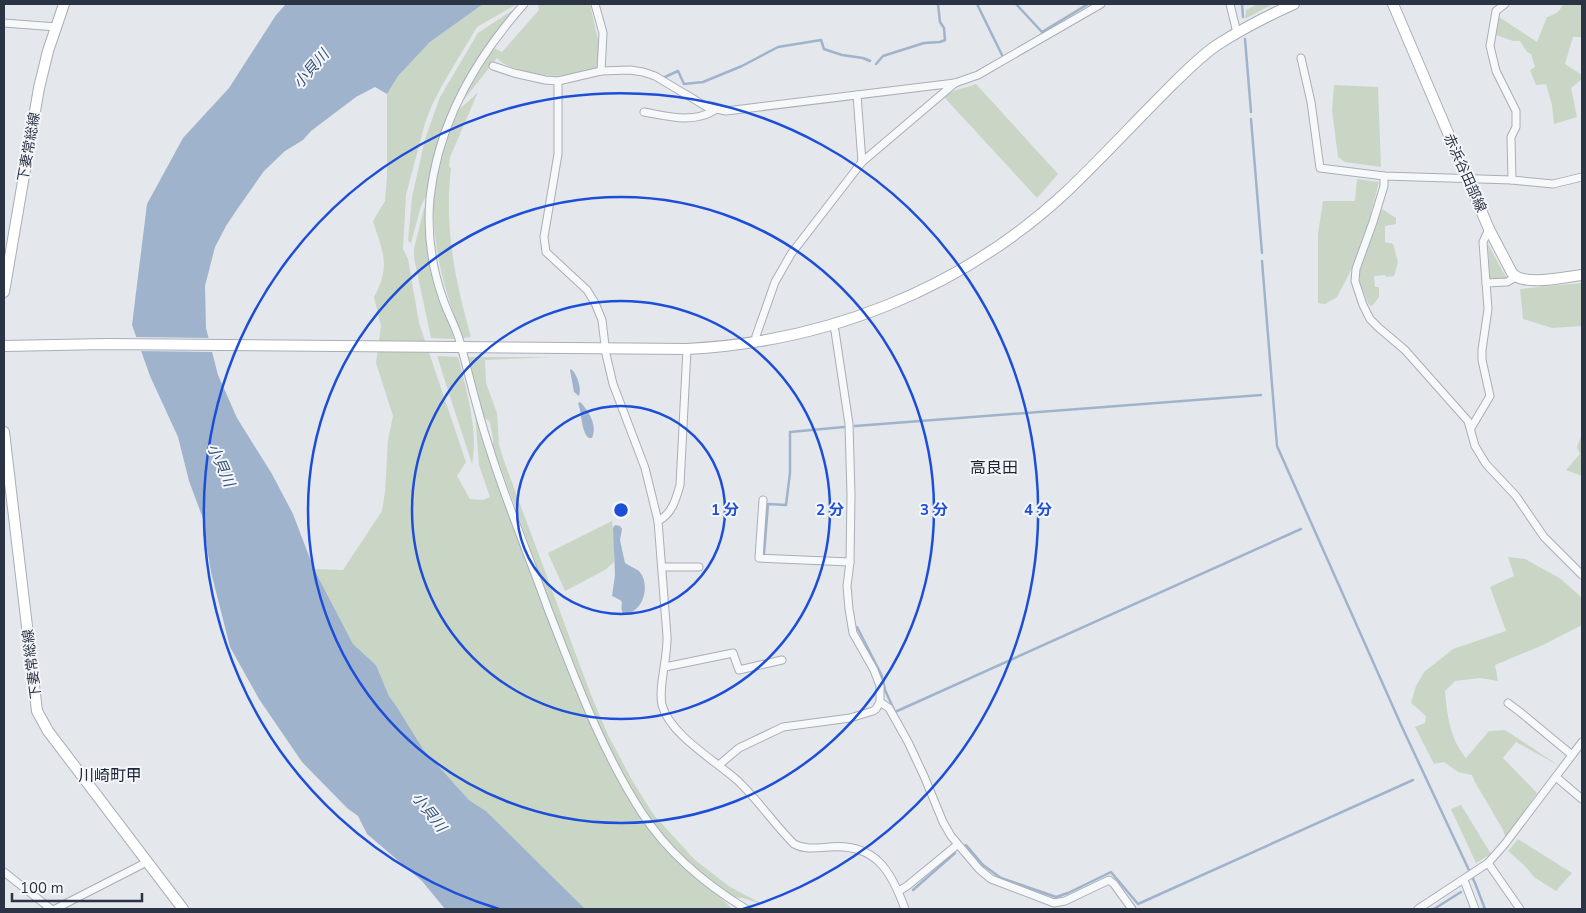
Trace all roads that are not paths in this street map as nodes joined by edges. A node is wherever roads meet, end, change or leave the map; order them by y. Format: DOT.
graph roads {
  1 [pos="64,4"];
  2 [pos="524,4"];
  3 [pos="595,4"];
  4 [pos="1101,4"];
  5 [pos="1230,4"];
  6 [pos="1294,4"];
  7 [pos="1393,4"];
  8 [pos="1505,4"];
  9 [pos="4,23"];
  10 [pos="57,27"];
  11 [pos="1238,33"];
  12 [pos="1301,58"];
  13 [pos="493,66"];
  14 [pos="600,71"];
  15 [pos="558,81"];
  16 [pos="955,83"];
  17 [pos="857,95"];
  18 [pos="715,110"];
  19 [pos="644,112"];
  20 [pos="862,162"];
  21 [pos="1384,176"];
  22 [pos="1582,178"];
  23 [pos="1468,179"];
  24 [pos="1512,180"];
  25 [pos="1490,229"];
  26 [pos="1582,275"];
  27 [pos="1516,277"];
  28 [pos="1486,283"];
  29 [pos="4,292"];
  30 [pos="833,325"];
  31 [pos="755,343"];
  32 [pos="4,346"];
  33 [pos="457,347"];
  34 [pos="606,348"];
  35 [pos="686,349"];
  36 [pos="1471,428"];
  37 [pos="4,432"];
  38 [pos="763,500"];
  39 [pos="658,522"];
  40 [pos="850,562"];
  41 [pos="663,567"];
  42 [pos="699,567"];
  43 [pos="1582,575"];
  44 [pos="782,660"];
  45 [pos="665,667"];
  46 [pos="880,702"];
  47 [pos="1508,703"];
  48 [pos="1582,742"];
  49 [pos="1572,755"];
  50 [pos="719,765"];
  51 [pos="1556,777"];
  52 [pos="1582,799"];
  53 [pos="957,845"];
  54 [pos="147,862"];
  55 [pos="1488,863"];
  56 [pos="4,872"];
  57 [pos="1468,877"];
  58 [pos="899,891"];
  59 [pos="53,909"];
  60 [pos="184,909"];
  61 [pos="746,909"];
  62 [pos="905,909"];
  63 [pos="1132,909"];
  64 [pos="1418,909"];
  65 [pos="1475,909"];
  66 [pos="1520,909"];
  1 -- 10 [label="street, 下妻常総線"];
  2 -- 33 [label="street"];
  3 -- 14 [label="street"];
  4 -- 16 [label="street"];
  5 -- 11 [label="street"];
  6 -- 11 [label="street"];
  7 -- 23 [label="street, 赤浜谷田部線"];
  8 -- 24 [label="street"];
  9 -- 10 [label="street"];
  10 -- 29 [label="street, 下妻常総線"];
  11 -- 30 [label="street"];
  12 -- 21 [label="street"];
  13 -- 15 [label="street"];
  14 -- 15 [label="street"];
  14 -- 18 [label="street"];
  15 -- 34 [label="street"];
  16 -- 17 [label="street"];
  16 -- 20 [label="street"];
  17 -- 18 [label="street"];
  17 -- 20 [label="street"];
  18 -- 19 [label="street"];
  20 -- 31 [label="street"];
  21 -- 23 [label="street"];
  21 -- 36 [label="street"];
  22 -- 24 [label="street"];
  23 -- 24 [label="street"];
  23 -- 25 [label="street, 赤浜谷田部線"];
  25 -- 27 [label="street, 赤浜谷田部線"];
  25 -- 28 [label="street"];
  26 -- 27 [label="street"];
  27 -- 28 [label="street"];
  28 -- 36 [label="street"];
  30 -- 31 [label="street"];
  30 -- 40 [label="street"];
  31 -- 35 [label="street"];
  32 -- 33 [label="street"];
  33 -- 34 [label="street"];
  33 -- 61 [label="street"];
  34 -- 35 [label="street"];
  34 -- 39 [label="street"];
  35 -- 39 [label="street"];
  36 -- 43 [label="street"];
  37 -- 54 [label="street, 下妻常総線"];
  38 -- 40 [label="street"];
  39 -- 41 [label="street"];
  40 -- 46 [label="street"];
  41 -- 42 [label="street"];
  41 -- 45 [label="street"];
  44 -- 45 [label="street"];
  45 -- 50 [label="street"];
  46 -- 50 [label="street"];
  46 -- 53 [label="street"];
  47 -- 49 [label="street"];
  48 -- 49 [label="street"];
  49 -- 51 [label="street"];
  50 -- 58 [label="street"];
  51 -- 52 [label="street"];
  51 -- 55 [label="street"];
  53 -- 58 [label="street"];
  53 -- 63 [label="street"];
  54 -- 59 [label="street"];
  54 -- 60 [label="street, 下妻常総線"];
  55 -- 57 [label="street"];
  55 -- 66 [label="street"];
  56 -- 59 [label="street"];
  57 -- 64 [label="street"];
  57 -- 65 [label="street"];
  58 -- 62 [label="street"];
}
